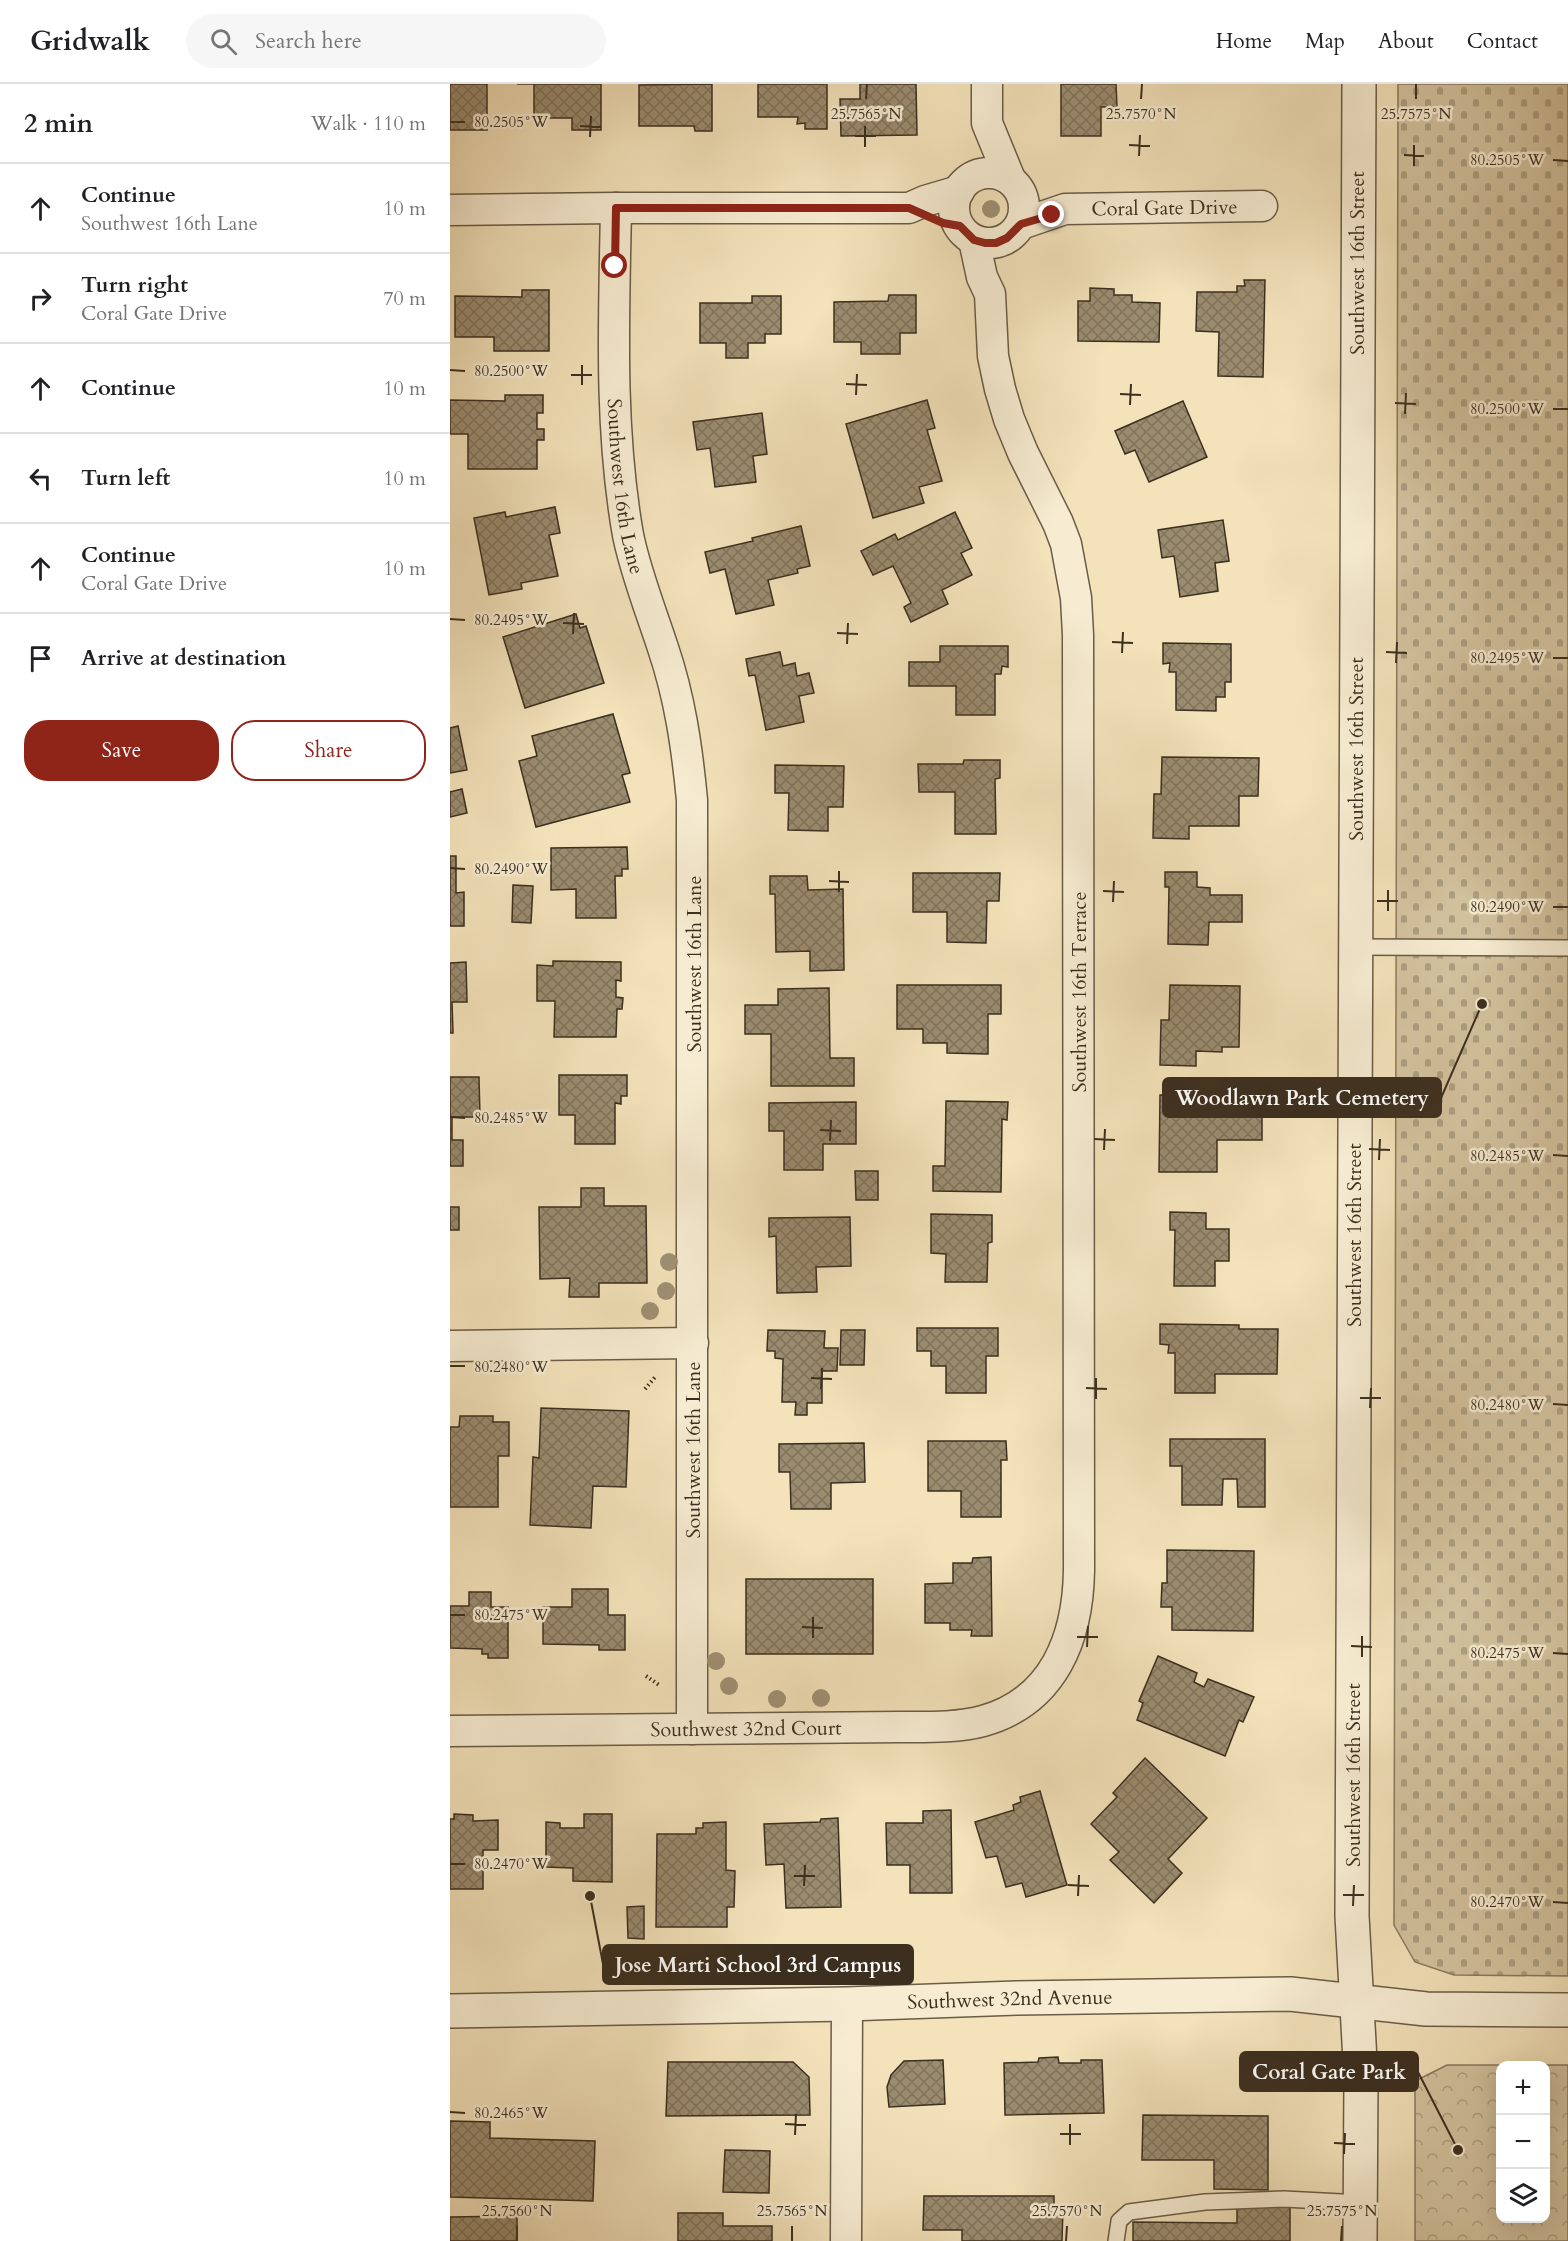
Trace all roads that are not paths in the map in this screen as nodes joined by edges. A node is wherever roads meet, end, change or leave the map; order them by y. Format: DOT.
graph roads {
  1 [pos="987,84"];
  2 [pos="1359,84"];
  3 [pos="987,123"];
  4 [pos="1014,184"];
  5 [pos="965,185"];
  6 [pos="1262,206"];
  7 [pos="616,208"];
  8 [pos="909,208"];
  9 [pos="1065,209"];
  10 [pos="450,210"];
  11 [pos="1014,231"];
  12 [pos="967,233"];
  13 [pos="990,294"];
  14 [pos="1355,946"];
  15 [pos="1568,948"];
  16 [pos="693,1343"];
  17 [pos="450,1346"];
  18 [pos="1033,1694"];
  19 [pos="692,1729"];
  20 [pos="450,1731"];
  21 [pos="1356,2002"];
  22 [pos="846,2004"];
  23 [pos="1568,2010"];
  24 [pos="450,2011"];
  25 [pos="1361,2203"];
  26 [pos="846,2241"];
  27 [pos="1116,2241"];
  28 [pos="1360,2241"];
  1 -- 3 [label="street"];
  2 -- 14 [label="street, Southwest 16th Street"];
  3 -- 4 [label="street"];
  3 -- 5 [label="street"];
  4 -- 5 [label="street"];
  4 -- 9 [label="street, Coral Gate Drive"];
  4 -- 11 [label="street"];
  5 -- 8 [label="street"];
  5 -- 12 [label="street"];
  6 -- 9 [label="street, Coral Gate Drive"];
  7 -- 8 [label="street"];
  7 -- 10 [label="street"];
  7 -- 16 [label="street, Southwest 16th Lane"];
  8 -- 12 [label="street"];
  9 -- 11 [label="street, Coral Gate Drive"];
  11 -- 12 [label="street"];
  11 -- 13 [label="street, Southwest 16th Terrace"];
  12 -- 13 [label="street, Southwest 16th Terrace"];
  13 -- 18 [label="street, Southwest 16th Terrace"];
  14 -- 15 [label="lane"];
  14 -- 21 [label="street, Southwest 16th Street"];
  16 -- 17 [label="street"];
  16 -- 19 [label="street, Southwest 16th Lane"];
  18 -- 19 [label="street, Southwest 32nd Court"];
  19 -- 20 [label="street, Southwest 32nd Court"];
  21 -- 22 [label="street, Southwest 32nd Avenue"];
  21 -- 23 [label="street, Southwest 32nd Avenue"];
  21 -- 25 [label="street, Southwest 16th Street"];
  22 -- 24 [label="street, Southwest 32nd Avenue"];
  22 -- 26 [label="street"];
  25 -- 27 [label="lane"];
  25 -- 28 [label="street, Southwest 16th Street"];
}
